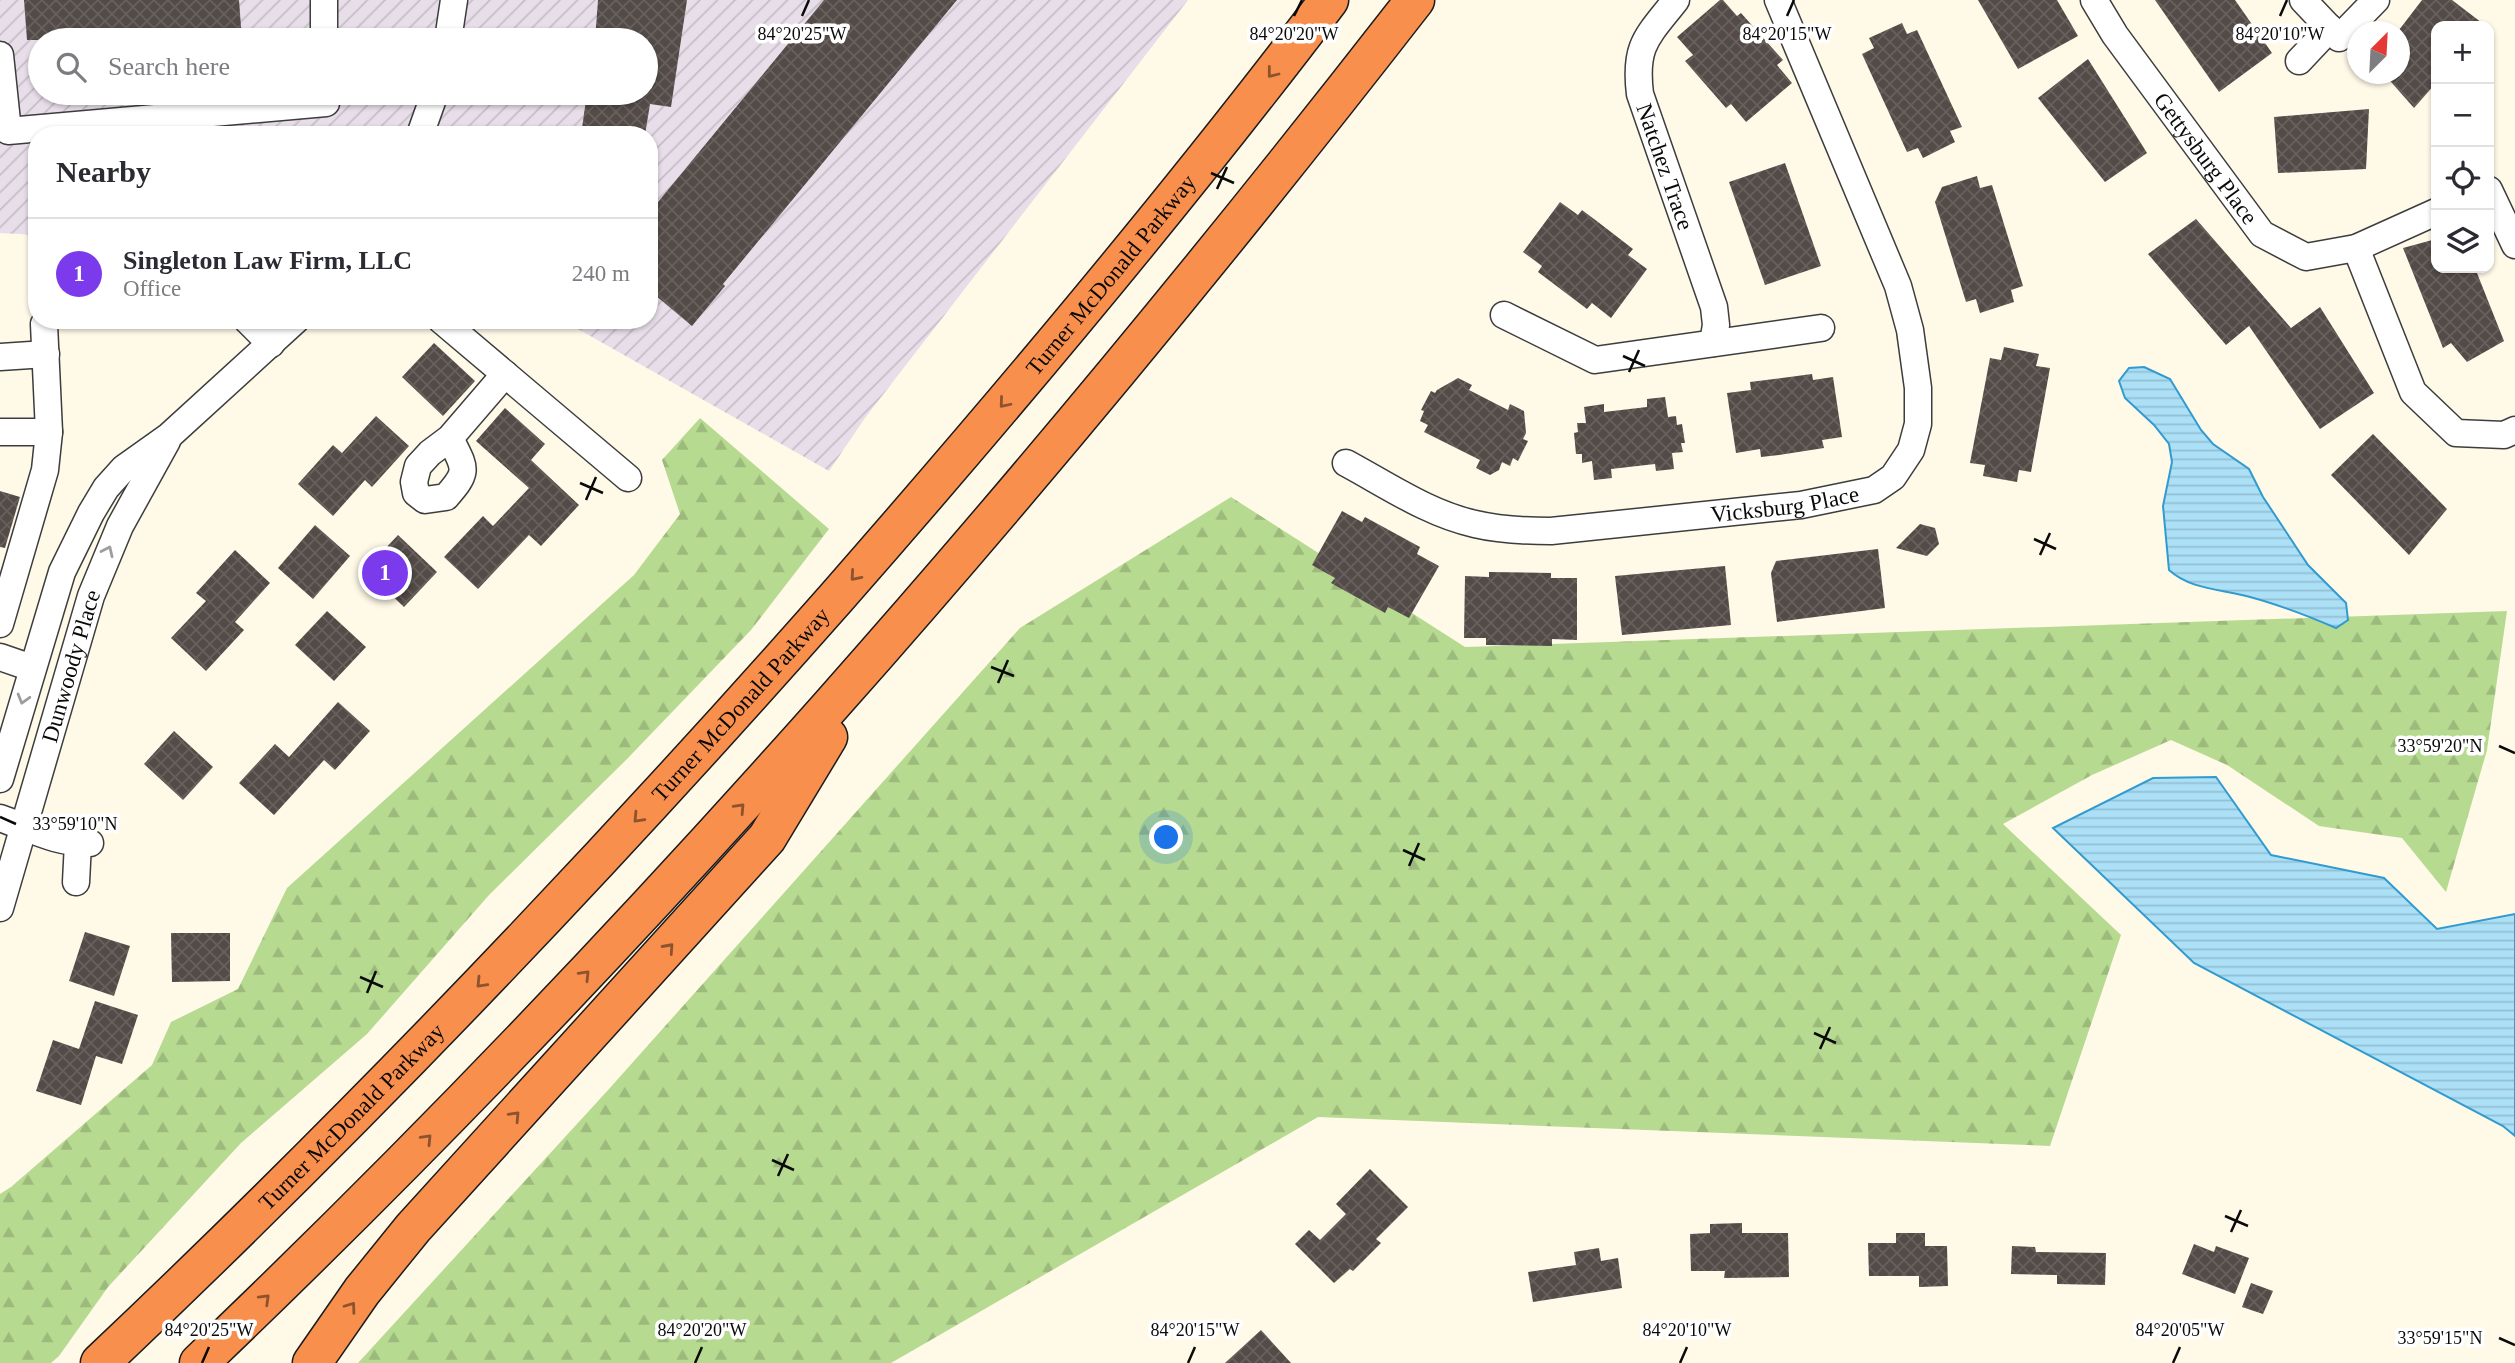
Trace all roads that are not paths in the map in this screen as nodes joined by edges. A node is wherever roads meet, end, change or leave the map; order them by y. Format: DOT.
graph roads {
  1 [pos="324,0"];
  2 [pos="454,0"];
  3 [pos="1329,0"];
  4 [pos="1415,0"];
  5 [pos="1676,0"];
  6 [pos="1779,0"];
  7 [pos="2094,0"];
  8 [pos="2303,0"];
  9 [pos="2376,0"];
  10 [pos="324,28"];
  11 [pos="450,28"];
  12 [pos="2330,28"];
  13 [pos="0,55"];
  14 [pos="2299,61"];
  15 [pos="303,105"];
  16 [pos="431,105"];
  17 [pos="65,126"];
  18 [pos="424,126"];
  19 [pos="28,129"];
  20 [pos="2494,201"];
  21 [pos="2431,214"];
  22 [pos="2515,245"];
  23 [pos="2356,248"];
  24 [pos="1504,315"];
  25 [pos="1821,328"];
  26 [pos="44,329"];
  27 [pos="256,329"];
  28 [pos="287,329"];
  29 [pos="452,329"];
  30 [pos="1713,343"];
  31 [pos="271,344"];
  32 [pos="46,354"];
  33 [pos="0,356"];
  34 [pos="505,374"];
  35 [pos="2515,430"];
  36 [pos="0,432"];
  37 [pos="49,432"];
  38 [pos="169,436"];
  39 [pos="450,438"];
  40 [pos="1346,463"];
  41 [pos="628,478"];
  42 [pos="0,624"];
  43 [pos="0,657"];
  44 [pos="874,658"];
  45 [pos="32,668"];
  46 [pos="0,779"];
  47 [pos="12,822"];
  48 [pos="76,882"];
  49 [pos="0,908"];
  50 [pos="100,1363"];
  51 [pos="199,1363"];
  52 [pos="313,1363"];
  1 -- 10 [label="street"];
  2 -- 11 [label="street"];
  3 -- 50 [label="highway, Turner McDonald Parkway, one-way"];
  4 -- 44 [label="highway"];
  5 -- 30 [label="street, Natchez Trace"];
  6 -- 40 [label="street, Vicksburg Place"];
  7 -- 23 [label="street, Gettysburg Place"];
  8 -- 12 [label="street"];
  9 -- 12 [label="street"];
  12 -- 14 [label="street"];
  13 -- 19 [label="street"];
  15 -- 17 [label="street"];
  16 -- 18 [label="street"];
  20 -- 22 [label="street"];
  21 -- 23 [label="street, Gettysburg Place"];
  23 -- 35 [label="street"];
  24 -- 30 [label="street"];
  25 -- 30 [label="street"];
  26 -- 32 [label="street"];
  27 -- 31 [label="street"];
  28 -- 31 [label="street, Dunwoody Place"];
  29 -- 34 [label="street"];
  31 -- 38 [label="street, Dunwoody Place"];
  32 -- 33 [label="street"];
  32 -- 37 [label="street"];
  34 -- 39 [label="street"];
  34 -- 41 [label="street"];
  36 -- 37 [label="street"];
  37 -- 42 [label="street"];
  38 -- 45 [label="street, Dunwoody Place"];
  47 -- 38 [label="street, Dunwoody Place, one-way"];
  43 -- 45 [label="street"];
  51 -- 44 [label="highway, one-way"];
  52 -- 44 [label="highway, one-way"];
  45 -- 46 [label="street, Dunwoody Place, one-way"];
  47 -- 48 [label="street"];
  47 -- 49 [label="street, Dunwoody Place"];
}
